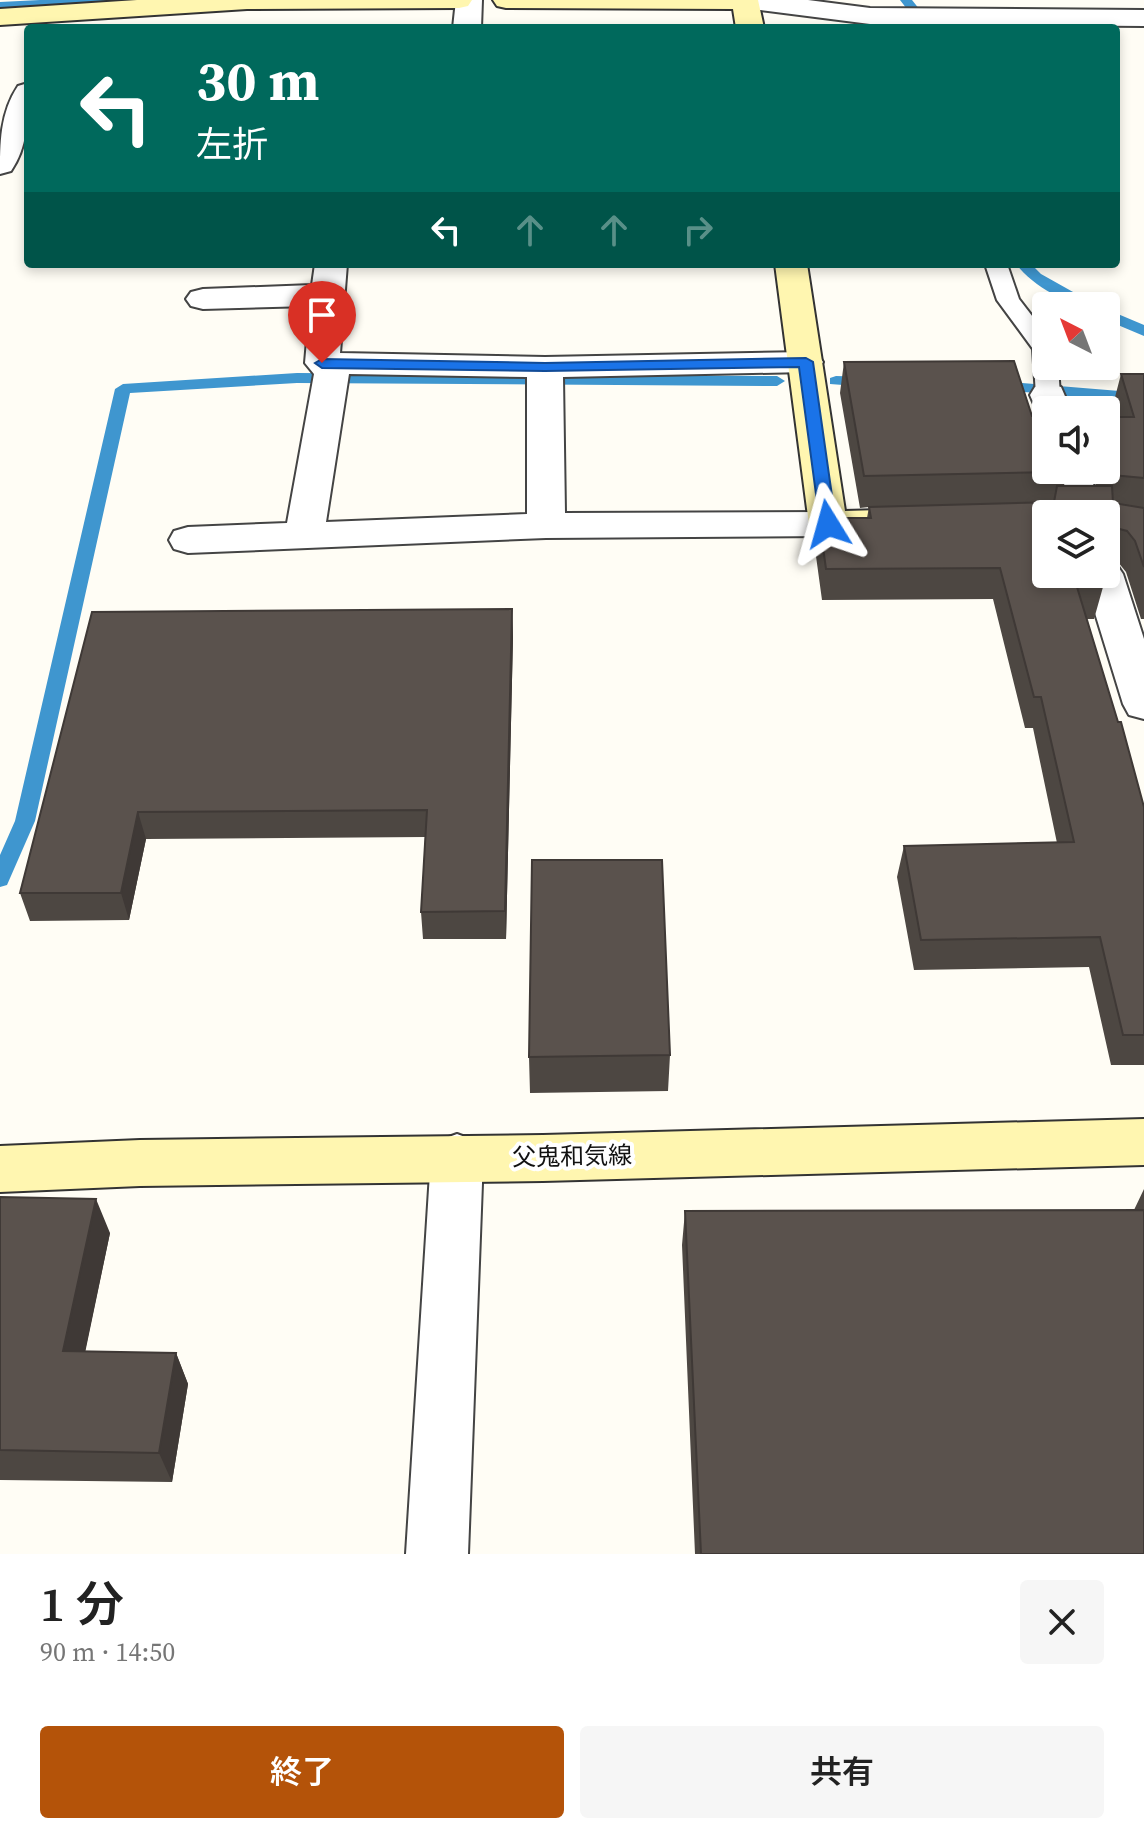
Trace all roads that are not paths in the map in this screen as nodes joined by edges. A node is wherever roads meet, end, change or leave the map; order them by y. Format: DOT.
graph roads {
  1 [pos="304,0"];
  2 [pos="459,0"];
  3 [pos="469,0"];
  4 [pos="506,0"];
  5 [pos="745,0"];
  6 [pos="991,9"];
  7 [pos="0,17"];
  8 [pos="1144,18"];
  9 [pos="56,21"];
  10 [pos="467,24"];
  11 [pos="749,24"];
  12 [pos="24,102"];
  13 [pos="0,165"];
  14 [pos="792,268"];
  15 [pos="997,268"];
  16 [pos="330,280"];
  17 [pos="203,299"];
  18 [pos="806,362"];
  19 [pos="328,373"];
  20 [pos="545,377"];
  21 [pos="1049,396"];
  22 [pos="921,521"];
  23 [pos="828,524"];
  24 [pos="546,526"];
  25 [pos="304,536"];
  26 [pos="188,540"];
  27 [pos="1107,588"];
  28 [pos="1144,704"];
  29 [pos="1144,1142"];
  30 [pos="457,1157"];
  31 [pos="0,1169"];
  32 [pos="437,1554"];
  1 -- 2 [label="street"];
  1 -- 9 [label="street"];
  3 -- 10 [label="street"];
  4 -- 5 [label="street"];
  5 -- 6 [label="street"];
  5 -- 11 [label="street"];
  6 -- 8 [label="street"];
  7 -- 9 [label="street"];
  12 -- 13 [label="street"];
  14 -- 18 [label="street"];
  15 -- 21 [label="lane"];
  16 -- 17 [label="street"];
  16 -- 19 [label="street"];
  18 -- 20 [label="street"];
  18 -- 23 [label="street"];
  19 -- 20 [label="street"];
  19 -- 25 [label="street"];
  20 -- 24 [label="street"];
  22 -- 23 [label="street"];
  23 -- 24 [label="street"];
  24 -- 25 [label="street"];
  25 -- 26 [label="street"];
  27 -- 28 [label="street"];
  29 -- 30 [label="street, 父鬼和気線"];
  30 -- 31 [label="street, 父鬼和気線"];
  30 -- 32 [label="street"];
}
